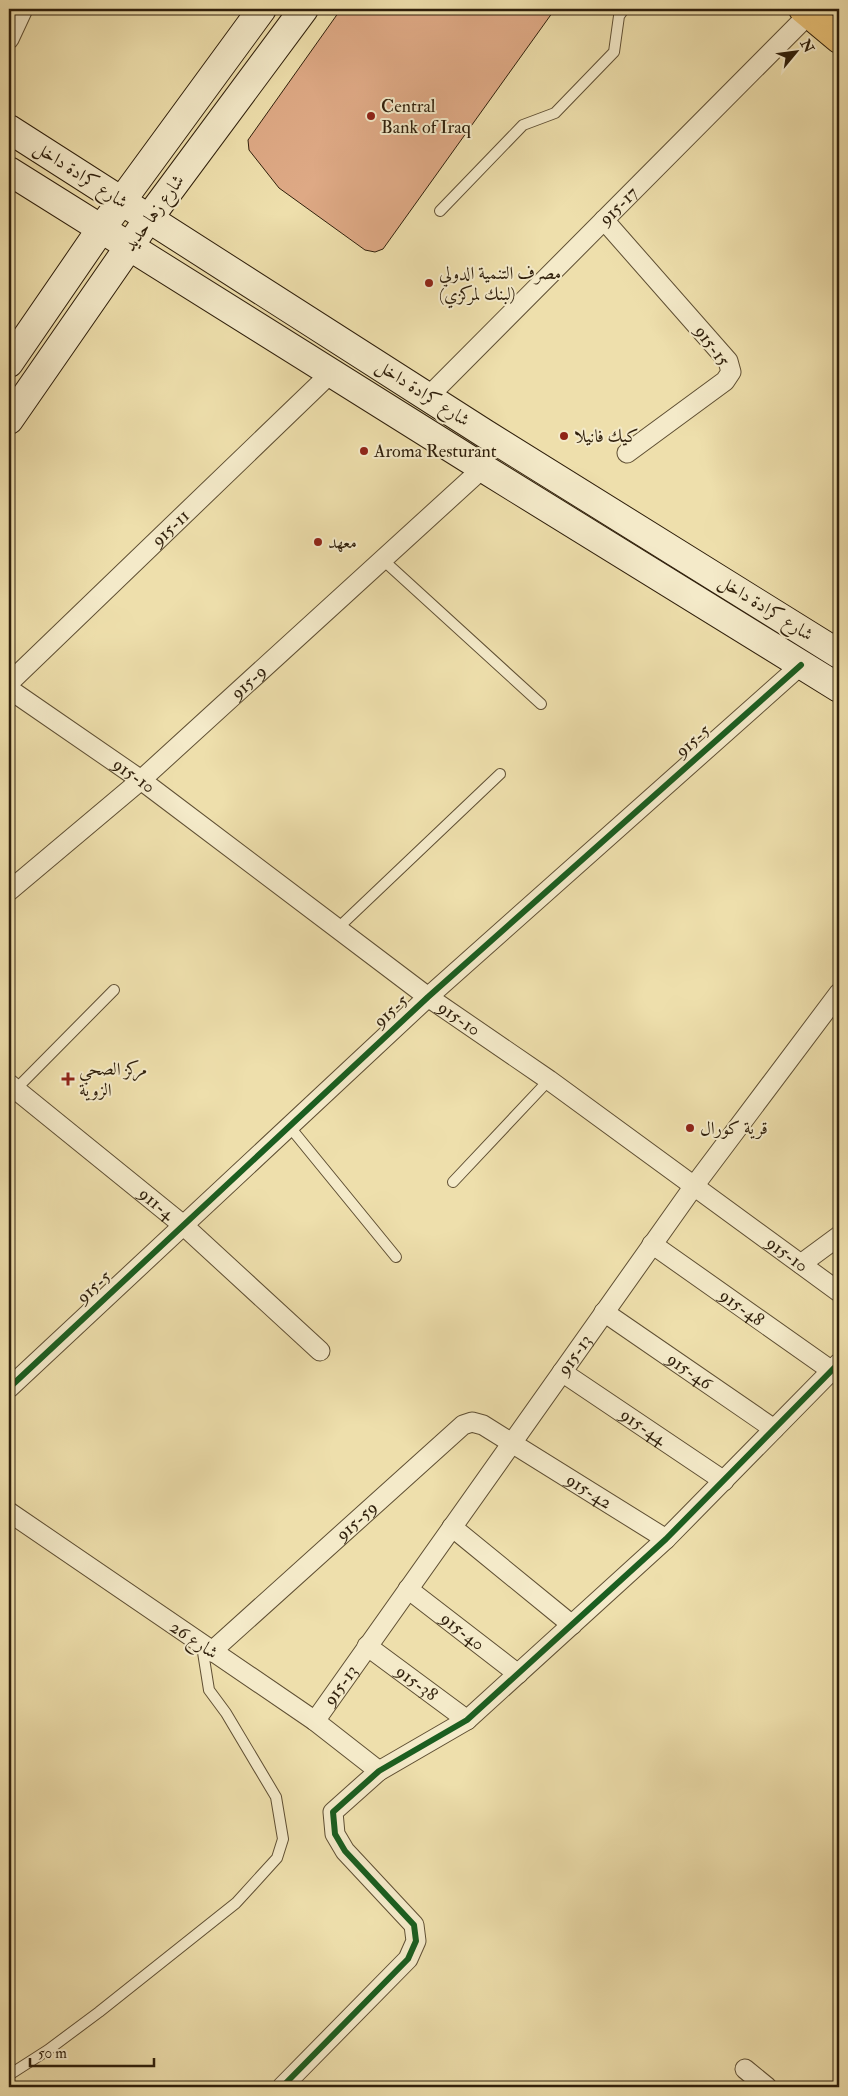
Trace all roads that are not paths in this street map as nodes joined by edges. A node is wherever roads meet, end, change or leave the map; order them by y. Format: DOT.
graph roads {
  1 [pos="23,9"];
  2 [pos="262,9"];
  3 [pos="304,9"];
  4 [pos="624,9"];
  5 [pos="806,11"];
  6 [pos="9,39"];
  7 [pos="839,39"];
  8 [pos="9,129"];
  9 [pos="9,171"];
  10 [pos="122,201"];
  11 [pos="440,211"];
  12 [pos="149,218"];
  13 [pos="604,220"];
  14 [pos="101,229"];
  15 [pos="130,247"];
  16 [pos="9,363"];
  17 [pos="331,373"];
  18 [pos="428,397"];
  19 [pos="9,420"];
  20 [pos="484,433"];
  21 [pos="627,453"];
  22 [pos="475,463"];
  23 [pos="382,559"];
  24 [pos="806,634"];
  25 [pos="839,654"];
  26 [pos="796,662"];
  27 [pos="9,683"];
  28 [pos="839,688"];
  29 [pos="9,689"];
  30 [pos="541,704"];
  31 [pos="500,774"];
  32 [pos="141,780"];
  33 [pos="9,891"];
  34 [pos="338,928"];
  35 [pos="114,990"];
  36 [pos="839,993"];
  37 [pos="428,997"];
  38 [pos="548,1080"];
  39 [pos="12,1086"];
  40 [pos="289,1126"];
  41 [pos="453,1182"];
  42 [pos="694,1186"];
  43 [pos="183,1225"];
  44 [pos="839,1236"];
  45 [pos="652,1244"];
  46 [pos="396,1257"];
  47 [pos="801,1264"];
  48 [pos="839,1292"];
  49 [pos="604,1312"];
  50 [pos="320,1351"];
  51 [pos="836,1367"];
  52 [pos="562,1372"];
  53 [pos="9,1388"];
  54 [pos="774,1429"];
  55 [pos="512,1442"];
  56 [pos="724,1481"];
  57 [pos="9,1512"];
  58 [pos="452,1527"];
  59 [pos="666,1539"];
  60 [pos="408,1589"];
  61 [pos="572,1625"];
  62 [pos="367,1646"];
  63 [pos="207,1649"];
  64 [pos="518,1674"];
  65 [pos="467,1720"];
  66 [pos="315,1721"];
  67 [pos="379,1771"];
  68 [pos="745,2069"];
  69 [pos="9,2075"];
  70 [pos="282,2087"];
  71 [pos="767,2087"];
  1 -- 6 [label="street"];
  2 -- 10 [label="main road, شارع زها حديد"];
  3 -- 12 [label="main road, شارع زها حديد"];
  4 -- 11 [label="lane"];
  5 -- 7 [label="main road"];
  5 -- 13 [label="street, 915-17"];
  8 -- 10 [label="main road, شارع كرادة داخل"];
  9 -- 14 [label="main road, شارع كرادة داخل"];
  10 -- 12 [label="main road, شارع كرادة داخل"];
  10 -- 14 [label="main road, شارع زها حديد"];
  12 -- 15 [label="main road, شارع زها حديد"];
  12 -- 18 [label="main road, شارع كرادة داخل"];
  13 -- 18 [label="street, 915-17"];
  13 -- 21 [label="street, 915-15"];
  14 -- 15 [label="main road, شارع كرادة داخل"];
  14 -- 16 [label="main road, شارع زها حديد"];
  15 -- 17 [label="main road, شارع كرادة داخل"];
  15 -- 19 [label="main road, شارع زها حديد"];
  17 -- 22 [label="main road, شارع كرادة داخل"];
  17 -- 27 [label="street, 915-11"];
  18 -- 20 [label="main road, شارع كرادة داخل"];
  20 -- 22 [label="main road"];
  20 -- 24 [label="main road, شارع كرادة داخل"];
  22 -- 23 [label="street, 915-9"];
  22 -- 26 [label="main road, شارع كرادة داخل"];
  23 -- 30 [label="lane"];
  23 -- 32 [label="street, 915-9"];
  24 -- 25 [label="main road, شارع كرادة داخل"];
  24 -- 26 [label="main road"];
  26 -- 28 [label="main road, شارع كرادة داخل"];
  26 -- 37 [label="street, 915-5"];
  29 -- 32 [label="street, 915-10"];
  31 -- 34 [label="lane"];
  32 -- 33 [label="street, 915-9"];
  32 -- 34 [label="street, 915-10"];
  34 -- 37 [label="street, 915-10"];
  35 -- 39 [label="lane"];
  36 -- 42 [label="street, 915-13"];
  37 -- 38 [label="street, 915-10"];
  37 -- 40 [label="street, 915-5"];
  38 -- 41 [label="lane"];
  38 -- 42 [label="street, 915-10"];
  39 -- 43 [label="street, 911-4"];
  40 -- 43 [label="street, 915-5"];
  40 -- 46 [label="lane"];
  42 -- 45 [label="street, 915-13"];
  42 -- 47 [label="street, 915-10"];
  43 -- 50 [label="street, 911-4"];
  43 -- 53 [label="street, 915-5"];
  44 -- 47 [label="street"];
  45 -- 49 [label="street, 915-13"];
  45 -- 51 [label="street, 915-48"];
  47 -- 48 [label="street, 915-10"];
  49 -- 52 [label="street, 915-13"];
  49 -- 54 [label="street, 915-46"];
  51 -- 54 [label="street"];
  52 -- 55 [label="street, 915-13"];
  52 -- 56 [label="street, 915-44"];
  54 -- 56 [label="street"];
  55 -- 58 [label="street, 915-13"];
  55 -- 59 [label="street, 915-42"];
  55 -- 63 [label="street, 915-59"];
  56 -- 59 [label="street"];
  57 -- 63 [label="street, شارع 26"];
  58 -- 60 [label="street, 915-13"];
  58 -- 61 [label="street"];
  59 -- 61 [label="street"];
  60 -- 62 [label="street, 915-13"];
  60 -- 64 [label="street, 915-40"];
  61 -- 64 [label="street"];
  62 -- 65 [label="street, 915-38"];
  62 -- 66 [label="street, 915-13"];
  63 -- 66 [label="street, شارع 26"];
  63 -- 69 [label="lane"];
  64 -- 65 [label="street"];
  65 -- 67 [label="street"];
  66 -- 67 [label="street, شارع 26"];
  67 -- 70 [label="street"];
  68 -- 71 [label="street"];
}
